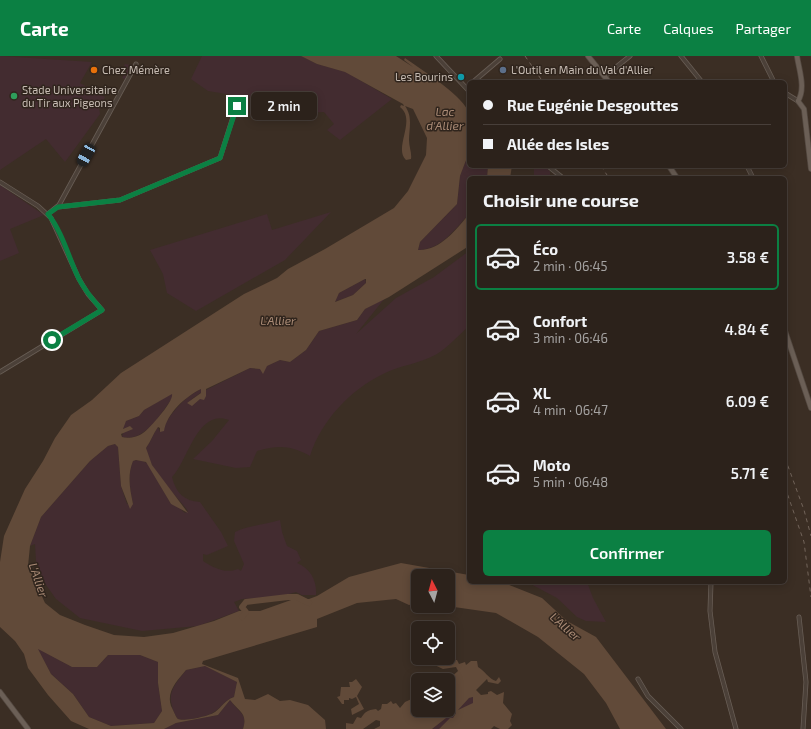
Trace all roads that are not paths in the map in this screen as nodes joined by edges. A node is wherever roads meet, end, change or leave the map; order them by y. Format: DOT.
graph roads {
  1 [pos="436,56"];
  2 [pos="588,56"];
  3 [pos="630,56"];
  4 [pos="681,56"];
  5 [pos="761,56"];
  6 [pos="797,56"];
  7 [pos="500,59"];
  8 [pos="136,64"];
  9 [pos="604,76"];
  10 [pos="475,80"];
  11 [pos="607,80"];
  12 [pos="700,80"];
  13 [pos="773,80"];
  14 [pos="467,87"];
  15 [pos="787,93"];
  16 [pos="239,98"];
  17 [pos="798,101"];
  18 [pos="550,168"];
  19 [pos="811,169"];
  20 [pos="560,176"];
  21 [pos="0,182"];
  22 [pos="58,207"];
  23 [pos="48,214"];
  24 [pos="787,337"];
  25 [pos="0,372"];
  26 [pos="811,408"];
  27 [pos="711,584"];
  28 [pos="799,617"];
  29 [pos="638,680"];
  30 [pos="0,692"];
  31 [pos="28,729"];
  32 [pos="681,729"];
  33 [pos="736,729"];
  34 [pos="803,729"];
  1 -- 14 [label="street"];
  2 -- 9 [label="main road"];
  3 -- 9 [label="street"];
  4 -- 12 [label="street"];
  5 -- 13 [label="street"];
  6 -- 17 [label="main road"];
  7 -- 10 [label="street"];
  8 -- 22 [label="street"];
  9 -- 11 [label="main road"];
  15 -- 17 [label="street"];
  16 -- 22 [label="street"];
  17 -- 19 [label="main road"];
  18 -- 20 [label="street"];
  21 -- 23 [label="street"];
  22 -- 23 [label="street"];
  23 -- 25 [label="street"];
  24 -- 26 [label="main road"];
  27 -- 33 [label="street"];
  28 -- 34 [label="street"];
  29 -- 32 [label="street"];
  30 -- 31 [label="main road"];
}
